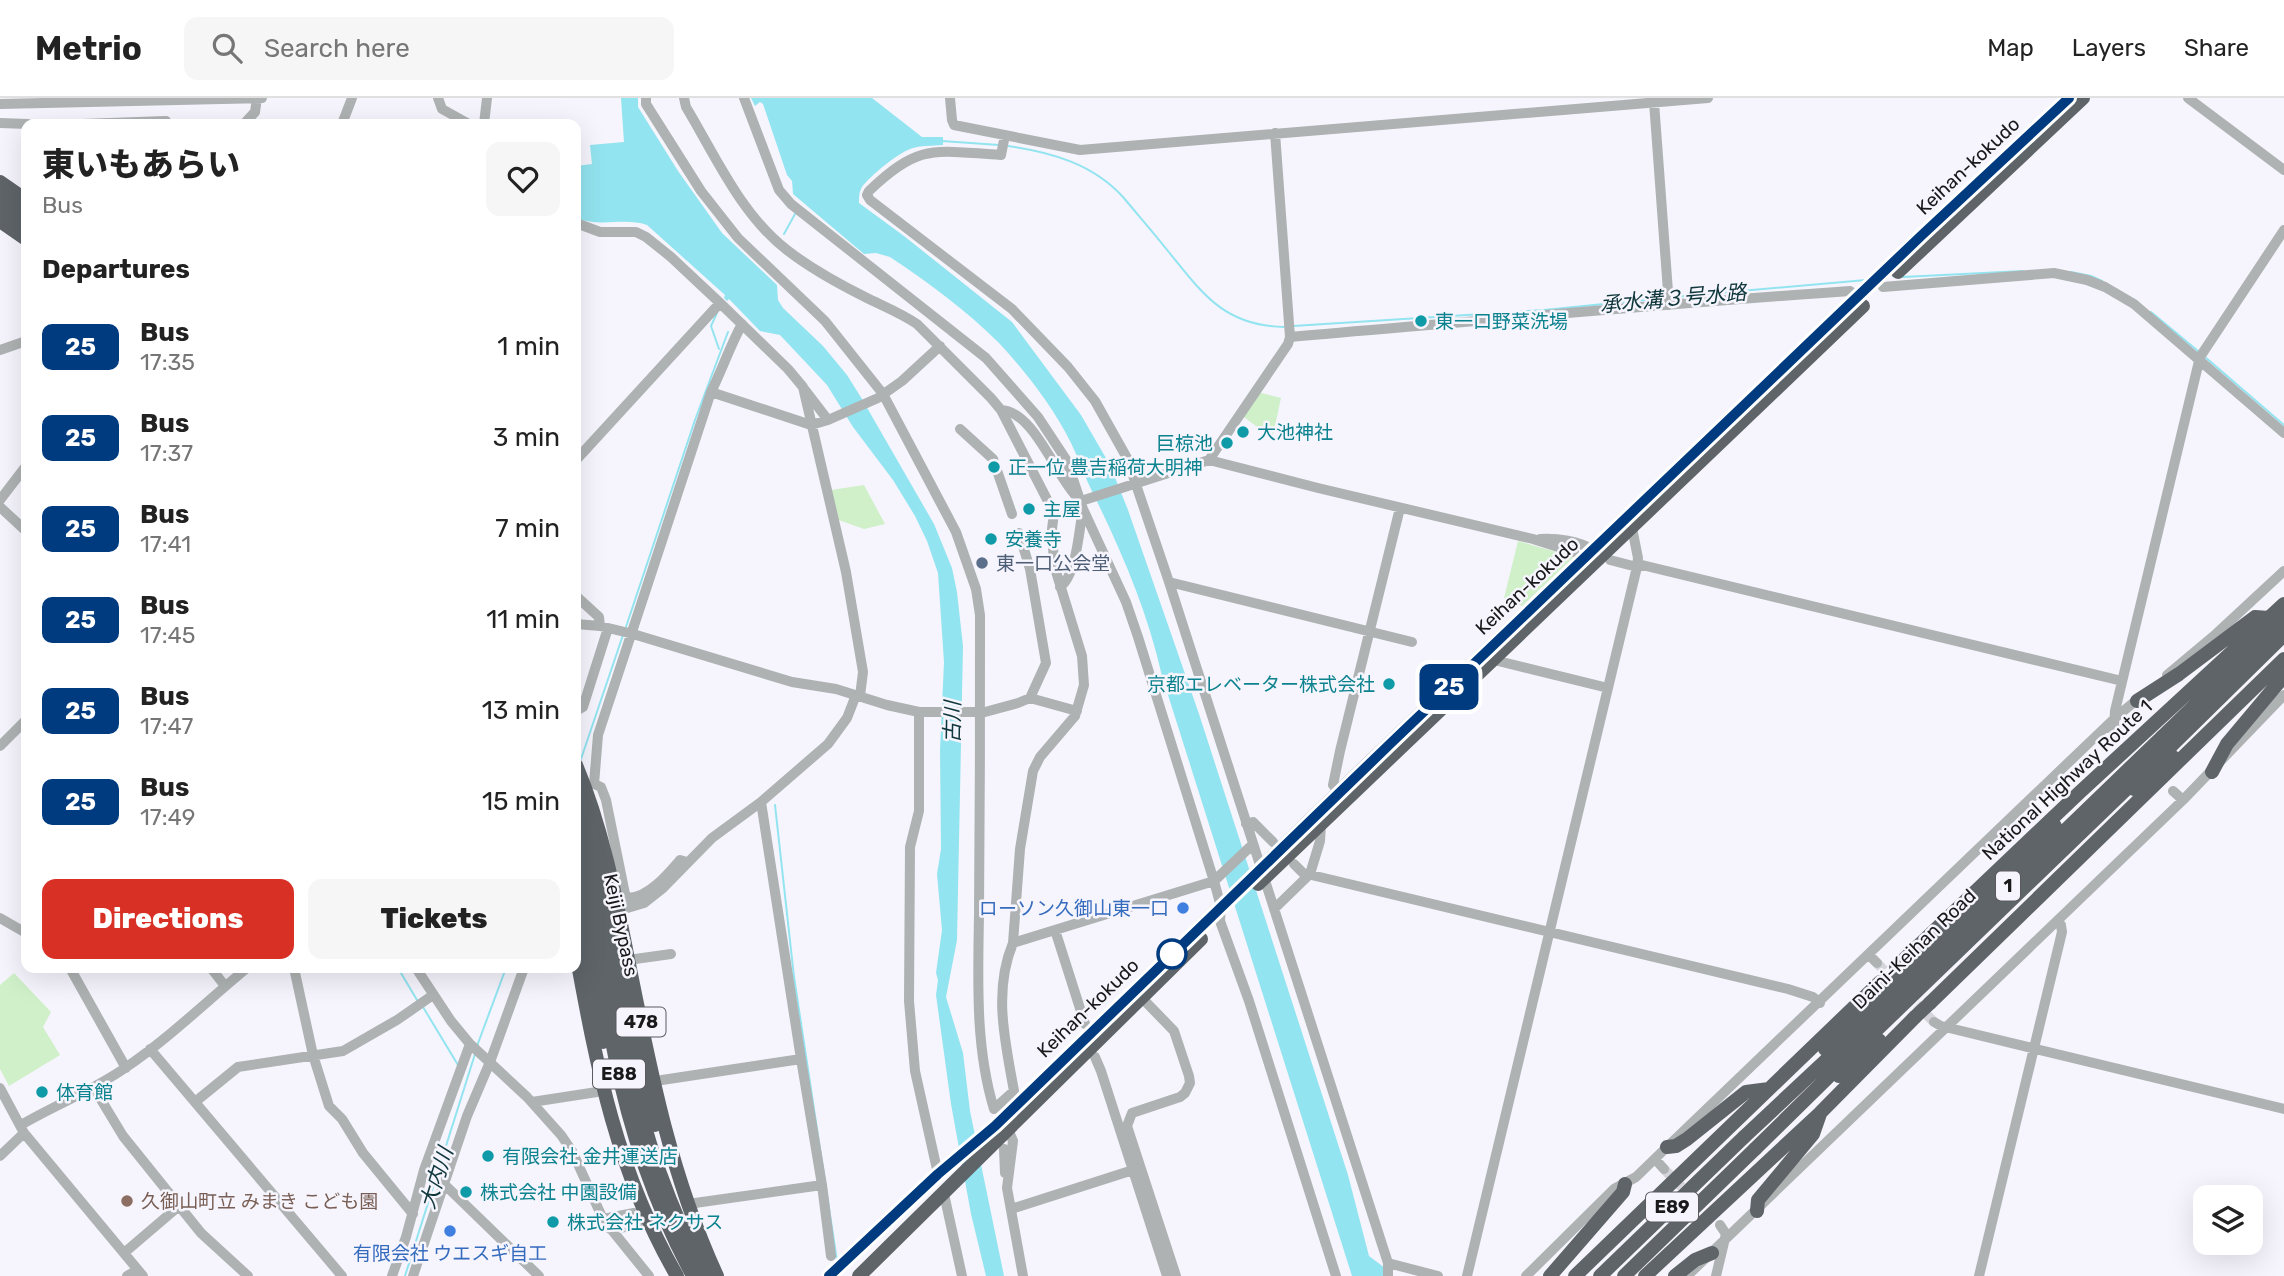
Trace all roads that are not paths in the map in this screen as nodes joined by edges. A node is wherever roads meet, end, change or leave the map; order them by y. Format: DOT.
graph roads {
  1 [pos="260,98"];
  2 [pos="352,98"];
  3 [pos="438,98"];
  4 [pos="487,98"];
  5 [pos="646,98"];
  6 [pos="684,98"];
  7 [pos="744,98"];
  8 [pos="950,98"];
  9 [pos="1708,98"];
  10 [pos="2083,98"];
  11 [pos="2188,98"];
  12 [pos="2063,101"];
  13 [pos="1654,103"];
  14 [pos="0,104"];
  15 [pos="249,119"];
  16 [pos="344,119"];
  17 [pos="461,119"];
  18 [pos="485,119"];
  19 [pos="0,124"];
  20 [pos="21,124"];
  21 [pos="1275,134"];
  22 [pos="1005,138"];
  23 [pos="2284,170"];
  24 [pos="0,182"];
  25 [pos="0,194"];
  26 [pos="21,197"];
  27 [pos="0,208"];
  28 [pos="21,209"];
  29 [pos="0,221"];
  30 [pos="21,223"];
  31 [pos="581,225"];
  32 [pos="2284,230"];
  33 [pos="21,236"];
  34 [pos="1897,267"];
  35 [pos="1880,285"];
  36 [pos="1858,298"];
  37 [pos="720,303"];
  38 [pos="1669,303"];
  39 [pos="742,324"];
  40 [pos="1290,335"];
  41 [pos="21,343"];
  42 [pos="940,346"];
  43 [pos="0,350"];
  44 [pos="2200,359"];
  45 [pos="803,387"];
  46 [pos="711,393"];
  47 [pos="881,396"];
  48 [pos="1000,410"];
  49 [pos="830,419"];
  50 [pos="811,425"];
  51 [pos="960,429"];
  52 [pos="2284,433"];
  53 [pos="581,455"];
  54 [pos="1209,460"];
  55 [pos="21,473"];
  56 [pos="1135,484"];
  57 [pos="0,500"];
  58 [pos="1083,503"];
  59 [pos="0,507"];
  60 [pos="1400,508"];
  61 [pos="1012,514"];
  62 [pos="21,526"];
  63 [pos="1632,528"];
  64 [pos="1019,533"];
  65 [pos="1533,539"];
  66 [pos="1594,550"];
  67 [pos="1574,552"];
  68 [pos="1610,560"];
  69 [pos="1637,567"];
  70 [pos="2284,571"];
  71 [pos="1169,582"];
  72 [pos="1060,587"];
  73 [pos="581,601"];
  74 [pos="2284,604"];
  75 [pos="2269,618"];
  76 [pos="2284,620"];
  77 [pos="581,624"];
  78 [pos="606,627"];
  79 [pos="1370,632"];
  80 [pos="633,634"];
  81 [pos="2284,635"];
  82 [pos="1412,642"];
  83 [pos="2284,659"];
  84 [pos="1494,660"];
  85 [pos="2284,676"];
  86 [pos="2122,681"];
  87 [pos="1608,688"];
  88 [pos="858,695"];
  89 [pos="2284,695"];
  90 [pos="1030,698"];
  91 [pos="2117,703"];
  92 [pos="2132,704"];
  93 [pos="581,708"];
  94 [pos="1077,711"];
  95 [pos="921,712"];
  96 [pos="977,712"];
  97 [pos="2115,718"];
  98 [pos="21,725"];
  99 [pos="2217,727"];
  100 [pos="0,746"];
  101 [pos="2212,772"];
  102 [pos="581,779"];
  103 [pos="2173,791"];
  104 [pos="1339,792"];
  105 [pos="2080,792"];
  106 [pos="2183,800"];
  107 [pos="581,802"];
  108 [pos="761,802"];
  109 [pos="1245,824"];
  110 [pos="1321,824"];
  111 [pos="581,840"];
  112 [pos="1273,842"];
  113 [pos="1252,847"];
  114 [pos="687,862"];
  115 [pos="1294,864"];
  116 [pos="1310,874"];
  117 [pos="1261,875"];
  118 [pos="1216,879"];
  119 [pos="581,884"];
  120 [pos="1274,909"];
  121 [pos="618,911"];
  122 [pos="1223,911"];
  123 [pos="0,918"];
  124 [pos="2057,921"];
  125 [pos="581,923"];
  126 [pos="21,930"];
  127 [pos="1055,930"];
  128 [pos="1549,932"];
  129 [pos="581,936"];
  130 [pos="1013,943"];
  131 [pos="671,954"];
  132 [pos="628,960"];
  133 [pos="73,973"];
  134 [pos="215,973"];
  135 [pos="241,973"];
  136 [pos="295,973"];
  137 [pos="419,973"];
  138 [pos="522,973"];
  139 [pos="580,973"];
  140 [pos="225,986"];
  141 [pos="433,995"];
  142 [pos="1142,998"];
  143 [pos="1820,1003"];
  144 [pos="1086,1024"];
  145 [pos="1946,1027"];
  146 [pos="1938,1036"];
  147 [pos="1858,1039"];
  148 [pos="470,1044"];
  149 [pos="150,1049"];
  150 [pos="2034,1049"];
  151 [pos="313,1055"];
  152 [pos="1095,1057"];
  153 [pos="801,1059"];
  154 [pos="490,1062"];
  155 [pos="983,1062"];
  156 [pos="126,1068"];
  157 [pos="659,1084"];
  158 [pos="0,1088"];
  159 [pos="94,1088"];
  160 [pos="600,1089"];
  161 [pos="1769,1089"];
  162 [pos="1021,1091"];
  163 [pos="195,1102"];
  164 [pos="532,1102"];
  165 [pos="995,1105"];
  166 [pos="2284,1109"];
  167 [pos="1820,1113"];
  168 [pos="22,1129"];
  169 [pos="1001,1136"];
  170 [pos="1744,1137"];
  171 [pos="1667,1147"];
  172 [pos="1755,1149"];
  173 [pos="0,1156"];
  174 [pos="1654,1159"];
  175 [pos="1664,1168"];
  176 [pos="1133,1170"];
  177 [pos="940,1171"];
  178 [pos="1625,1184"];
  179 [pos="445,1185"];
  180 [pos="822,1185"];
  181 [pos="1007,1188"];
  182 [pos="946,1192"];
  183 [pos="690,1202"];
  184 [pos="179,1206"];
  185 [pos="1011,1209"];
  186 [pos="1757,1211"];
  187 [pos="634,1213"];
  188 [pos="413,1214"];
  189 [pos="603,1219"];
  190 [pos="652,1221"];
  191 [pos="610,1228"];
  192 [pos="1736,1231"];
  193 [pos="1724,1242"];
  194 [pos="124,1253"];
  195 [pos="1712,1253"];
  196 [pos="831,1256"];
  197 [pos="1388,1269"];
  198 [pos="674,1271"];
  199 [pos="140,1273"];
  200 [pos="127,1276"];
  201 [pos="248,1276"];
  202 [pos="342,1276"];
  203 [pos="392,1276"];
  204 [pos="414,1276"];
  205 [pos="539,1276"];
  206 [pos="649,1276"];
  207 [pos="693,1276"];
  208 [pos="706,1276"];
  209 [pos="717,1276"];
  210 [pos="829,1276"];
  211 [pos="859,1276"];
  212 [pos="962,1276"];
  213 [pos="1023,1276"];
  214 [pos="1167,1276"];
  215 [pos="1176,1276"];
  216 [pos="1336,1276"];
  217 [pos="1438,1276"];
  218 [pos="1467,1276"];
  219 [pos="1526,1276"];
  220 [pos="1550,1276"];
  221 [pos="1575,1276"];
  222 [pos="1600,1276"];
  223 [pos="1624,1276"];
  224 [pos="1645,1276"];
  225 [pos="1675,1276"];
  226 [pos="1687,1276"];
  227 [pos="1716,1276"];
  228 [pos="1979,1276"];
  1 -- 14 [label="street"];
  1 -- 15 [label="street"];
  2 -- 16 [label="street"];
  3 -- 17 [label="street"];
  4 -- 18 [label="street"];
  5 -- 47 [label="street"];
  6 -- 42 [label="street"];
  7 -- 58 [label="street"];
  8 -- 22 [label="street"];
  9 -- 13 [label="street"];
  10 -- 34 [label="highway, Keihan-kokudo"];
  11 -- 23 [label="street"];
  12 -- 34 [label="highway, Keihan-kokudo"];
  13 -- 21 [label="street"];
  13 -- 38 [label="street"];
  19 -- 20 [label="street"];
  21 -- 22 [label="street"];
  21 -- 40 [label="street"];
  22 -- 56 [label="street"];
  24 -- 26 [label="highway"];
  25 -- 28 [label="highway"];
  27 -- 30 [label="highway"];
  29 -- 33 [label="highway"];
  31 -- 37 [label="street"];
  32 -- 44 [label="street"];
  34 -- 35 [label="highway, Keihan-kokudo"];
  35 -- 36 [label="highway, Keihan-kokudo"];
  35 -- 44 [label="street"];
  35 -- 63 [label="highway, Keihan-kokudo"];
  36 -- 38 [label="street"];
  36 -- 66 [label="highway, Keihan-kokudo"];
  37 -- 39 [label="street"];
  37 -- 53 [label="street"];
  38 -- 40 [label="street"];
  39 -- 45 [label="street"];
  39 -- 46 [label="street"];
  40 -- 54 [label="street"];
  41 -- 43 [label="street"];
  42 -- 47 [label="street"];
  42 -- 48 [label="street"];
  44 -- 52 [label="street"];
  44 -- 86 [label="street"];
  45 -- 49 [label="street"];
  45 -- 50 [label="street"];
  46 -- 50 [label="street"];
  46 -- 80 [label="street"];
  47 -- 49 [label="street"];
  47 -- 96 [label="street"];
  48 -- 58 [label="street"];
  48 -- 72 [label="street"];
  49 -- 50 [label="street"];
  50 -- 88 [label="street"];
  51 -- 61 [label="street"];
  54 -- 56 [label="street"];
  54 -- 60 [label="street"];
  55 -- 57 [label="street"];
  56 -- 58 [label="street"];
  56 -- 71 [label="street"];
  58 -- 72 [label="street"];
  58 -- 118 [label="street"];
  59 -- 62 [label="street"];
  60 -- 65 [label="street"];
  60 -- 79 [label="street"];
  63 -- 69 [label="street"];
  63 -- 84 [label="highway, Keihan-kokudo"];
  64 -- 90 [label="street"];
  65 -- 66 [label="street"];
  65 -- 67 [label="street"];
  66 -- 104 [label="highway, Keihan-kokudo"];
  68 -- 69 [label="street"];
  69 -- 86 [label="street"];
  69 -- 87 [label="street"];
  70 -- 92 [label="street"];
  71 -- 79 [label="street"];
  71 -- 109 [label="street"];
  72 -- 94 [label="street"];
  73 -- 78 [label="street"];
  74 -- 75 [label="highway, National Highway Route 1 / 1"];
  75 -- 92 [label="highway"];
  75 -- 105 [label="highway, National Highway Route 1 / 1"];
  76 -- 147 [label="highway, Daini-Keihan Road / 1, bridge"];
  77 -- 78 [label="street"];
  78 -- 80 [label="street"];
  78 -- 93 [label="street"];
  79 -- 82 [label="street"];
  79 -- 104 [label="street"];
  80 -- 88 [label="street"];
  80 -- 114 [label="street"];
  81 -- 147 [label="highway, Daini-Keihan Road / 1, bridge"];
  83 -- 99 [label="highway, 1"];
  84 -- 87 [label="street"];
  84 -- 110 [label="highway, Keihan-kokudo"];
  85 -- 101 [label="highway"];
  86 -- 91 [label="street"];
  87 -- 128 [label="street"];
  88 -- 95 [label="street"];
  88 -- 108 [label="street"];
  89 -- 101 [label="street"];
  90 -- 94 [label="street"];
  90 -- 96 [label="street"];
  91 -- 92 [label="street"];
  91 -- 97 [label="street"];
  92 -- 97 [label="street"];
  94 -- 130 [label="street"];
  95 -- 96 [label="street"];
  95 -- 177 [label="street"];
  96 -- 155 [label="street"];
  97 -- 143 [label="street"];
  98 -- 100 [label="street"];
  99 -- 167 [label="highway, 1, bridge"];
  99 -- 172 [label="highway, bridge"];
  101 -- 106 [label="street"];
  102 -- 121 [label="highway, 478"];
  103 -- 106 [label="street"];
  104 -- 117 [label="highway, Keihan-kokudo"];
  105 -- 161 [label="highway, National Highway Route 1 / 1"];
  105 -- 170 [label="highway, bridge"];
  106 -- 124 [label="street"];
  107 -- 183 [label="highway, bridge"];
  108 -- 114 [label="street"];
  108 -- 153 [label="street"];
  109 -- 112 [label="street"];
  109 -- 113 [label="street"];
  110 -- 116 [label="street"];
  110 -- 117 [label="highway, Keihan-kokudo"];
  111 -- 208 [label="highway, Keiji Bypass / E88, bridge"];
  113 -- 117 [label="street"];
  113 -- 118 [label="street"];
  114 -- 121 [label="street"];
  115 -- 116 [label="street"];
  116 -- 120 [label="street"];
  116 -- 128 [label="street"];
  117 -- 120 [label="street"];
  117 -- 122 [label="highway, Keihan-kokudo"];
  118 -- 122 [label="street"];
  118 -- 127 [label="street"];
  119 -- 207 [label="highway, Keiji Bypass / E88, bridge"];
  120 -- 197 [label="street"];
  121 -- 125 [label="street"];
  121 -- 132 [label="highway, 478"];
  122 -- 142 [label="highway, Keihan-kokudo"];
  122 -- 162 [label="highway, Keihan-kokudo"];
  122 -- 216 [label="street"];
  123 -- 126 [label="street"];
  124 -- 145 [label="street"];
  124 -- 150 [label="street"];
  127 -- 130 [label="street"];
  127 -- 144 [label="street"];
  128 -- 143 [label="street"];
  128 -- 218 [label="street"];
  129 -- 190 [label="highway, bridge"];
  130 -- 162 [label="street"];
  131 -- 132 [label="street"];
  132 -- 157 [label="highway, 478"];
  133 -- 156 [label="street"];
  134 -- 140 [label="street"];
  135 -- 140 [label="street"];
  136 -- 151 [label="street"];
  137 -- 141 [label="street"];
  138 -- 154 [label="street"];
  139 -- 160 [label="highway, 478"];
  140 -- 149 [label="street"];
  141 -- 148 [label="street"];
  141 -- 151 [label="street"];
  142 -- 169 [label="highway, Keihan-kokudo"];
  142 -- 215 [label="street"];
  143 -- 171 [label="street"];
  145 -- 146 [label="street"];
  145 -- 146 [label="street"];
  145 -- 150 [label="street"];
  146 -- 186 [label="street"];
  147 -- 170 [label="highway, Daini-Keihan Road / E89"];
  147 -- 172 [label="highway, Daini-Keihan Road / E89"];
  148 -- 154 [label="street"];
  148 -- 188 [label="street"];
  149 -- 156 [label="street"];
  149 -- 163 [label="street"];
  150 -- 166 [label="street"];
  150 -- 228 [label="street"];
  151 -- 163 [label="street"];
  151 -- 188 [label="street"];
  152 -- 176 [label="street"];
  153 -- 157 [label="street"];
  153 -- 180 [label="street"];
  154 -- 164 [label="street"];
  154 -- 179 [label="street"];
  155 -- 162 [label="street"];
  155 -- 165 [label="street"];
  156 -- 159 [label="street"];
  157 -- 183 [label="highway, 478"];
  158 -- 168 [label="street"];
  159 -- 168 [label="street"];
  159 -- 184 [label="street"];
  160 -- 164 [label="street"];
  160 -- 190 [label="highway, 478"];
  161 -- 171 [label="highway"];
  161 -- 221 [label="highway, National Highway Route 1 / 1"];
  162 -- 169 [label="highway, Keihan-kokudo"];
  163 -- 202 [label="street"];
  164 -- 189 [label="street"];
  167 -- 186 [label="highway"];
  167 -- 224 [label="highway, 1"];
  168 -- 173 [label="street"];
  168 -- 194 [label="street"];
  169 -- 177 [label="highway, Keihan-kokudo"];
  169 -- 181 [label="street"];
  169 -- 181 [label="street"];
  169 -- 182 [label="highway, Keihan-kokudo"];
  170 -- 222 [label="highway, Daini-Keihan Road / E89, bridge"];
  171 -- 174 [label="street"];
  172 -- 223 [label="highway, Daini-Keihan Road / E89, bridge"];
  174 -- 175 [label="street"];
  174 -- 178 [label="street"];
  176 -- 185 [label="street"];
  176 -- 214 [label="street"];
  177 -- 210 [label="highway, Keihan-kokudo"];
  178 -- 219 [label="street"];
  178 -- 220 [label="highway"];
  179 -- 204 [label="street"];
  179 -- 205 [label="street"];
  180 -- 183 [label="street"];
  180 -- 196 [label="street"];
  181 -- 185 [label="street"];
  182 -- 211 [label="highway, Keihan-kokudo"];
  182 -- 212 [label="street"];
  183 -- 209 [label="highway, 478"];
  184 -- 194 [label="street"];
  184 -- 201 [label="street"];
  185 -- 213 [label="street"];
  186 -- 192 [label="street"];
  187 -- 189 [label="street"];
  188 -- 203 [label="street"];
  189 -- 191 [label="street"];
  190 -- 191 [label="street"];
  190 -- 198 [label="highway"];
  191 -- 206 [label="street"];
  192 -- 193 [label="street"];
  192 -- 193 [label="street"];
  193 -- 195 [label="street"];
  193 -- 227 [label="street"];
  194 -- 199 [label="street"];
  195 -- 225 [label="highway"];
  195 -- 226 [label="street"];
  197 -- 217 [label="street"];
  199 -- 200 [label="street"];
}
